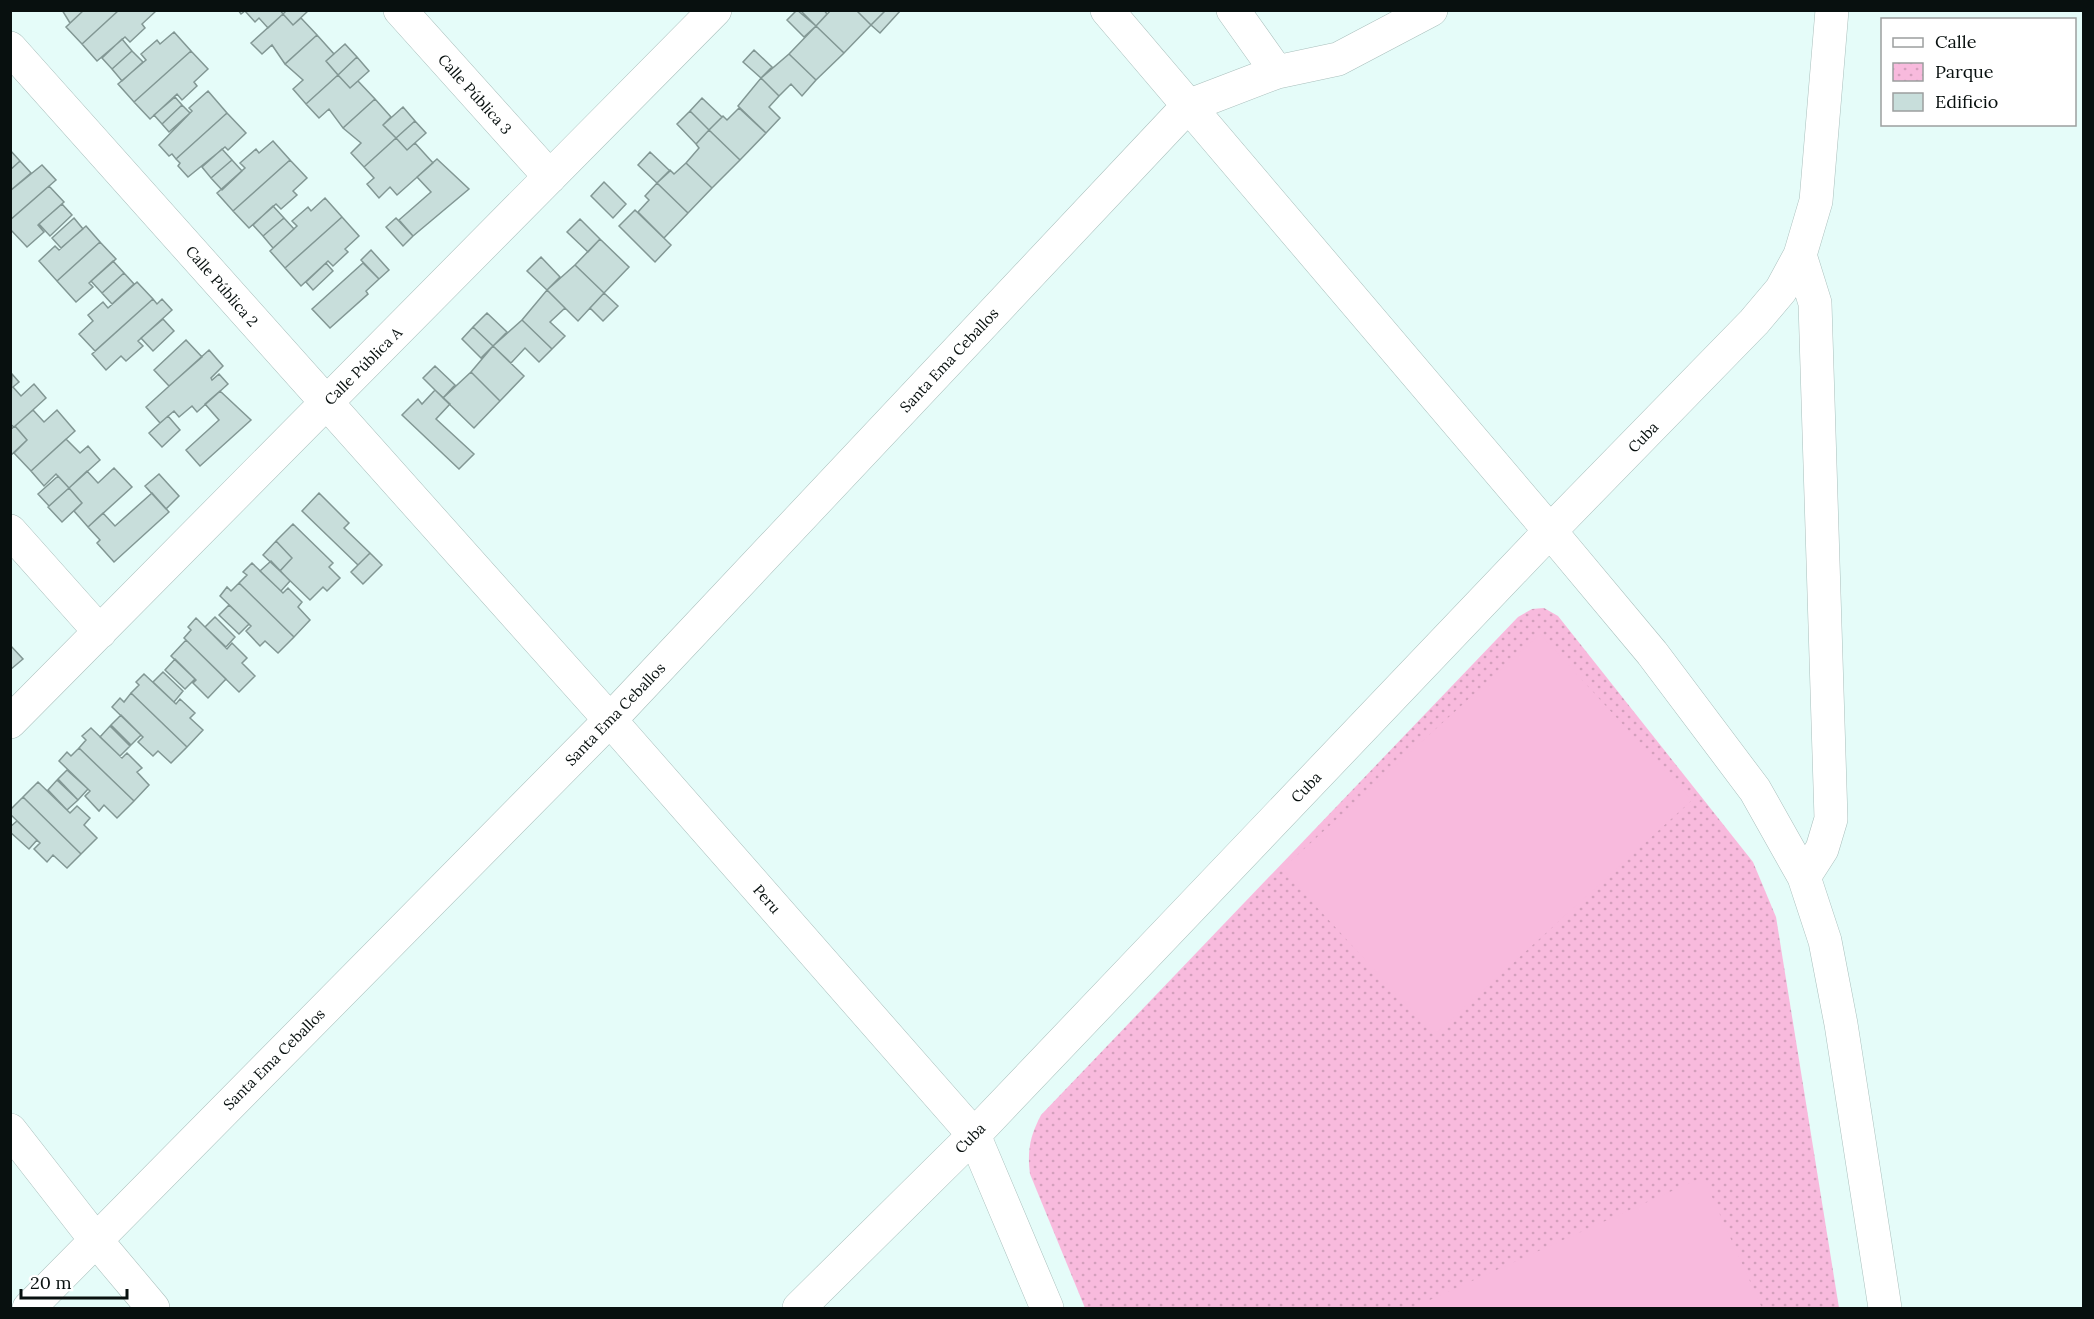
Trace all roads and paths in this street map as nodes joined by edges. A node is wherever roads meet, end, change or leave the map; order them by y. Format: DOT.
graph roads {
  1 [pos="400,10"];
  2 [pos="715,10"];
  3 [pos="1107,10"];
  4 [pos="1233,10"];
  5 [pos="1431,10"];
  6 [pos="1832,10"];
  7 [pos="10,48"];
  8 [pos="1277,72"];
  9 [pos="1188,106"];
  10 [pos="550,177"];
  11 [pos="1800,255"];
  12 [pos="326,404"];
  13 [pos="433,525"];
  14 [pos="10,531"];
  15 [pos="1550,531"];
  16 [pos="100,632"];
  17 [pos="610,720"];
  18 [pos="10,722"];
  19 [pos="1804,877"];
  20 [pos="10,1130"];
  21 [pos="974,1135"];
  22 [pos="95,1239"];
  23 [pos="29,1308"];
  24 [pos="153,1308"];
  25 [pos="799,1308"];
  26 [pos="1047,1308"];
  27 [pos="1885,1308"];
  1 -- 10 [label="street, Calle Pública 3"];
  2 -- 10 [label="street, Calle Pública A"];
  3 -- 9 [label="street"];
  4 -- 8 [label="street"];
  5 -- 8 [label="street"];
  6 -- 11 [label="street, Cuba"];
  7 -- 12 [label="street, Calle Pública 2"];
  8 -- 9 [label="street"];
  9 -- 15 [label="street"];
  9 -- 17 [label="street, Santa Ema Ceballos"];
  10 -- 12 [label="street, Calle Pública A"];
  11 -- 15 [label="street, Cuba"];
  11 -- 19 [label="street"];
  12 -- 13 [label="street, Calle Pública 2"];
  12 -- 16 [label="street, Calle Pública A"];
  13 -- 17 [label="street, Peru"];
  14 -- 16 [label="street"];
  15 -- 19 [label="street"];
  15 -- 21 [label="street, Cuba"];
  16 -- 18 [label="street, Calle Pública A"];
  17 -- 21 [label="street, Peru"];
  17 -- 22 [label="street, Santa Ema Ceballos"];
  19 -- 27 [label="street"];
  20 -- 22 [label="street"];
  21 -- 25 [label="street, Cuba"];
  21 -- 26 [label="street, Peru"];
  22 -- 23 [label="street, Santa Ema Ceballos"];
  22 -- 24 [label="street"];
}
